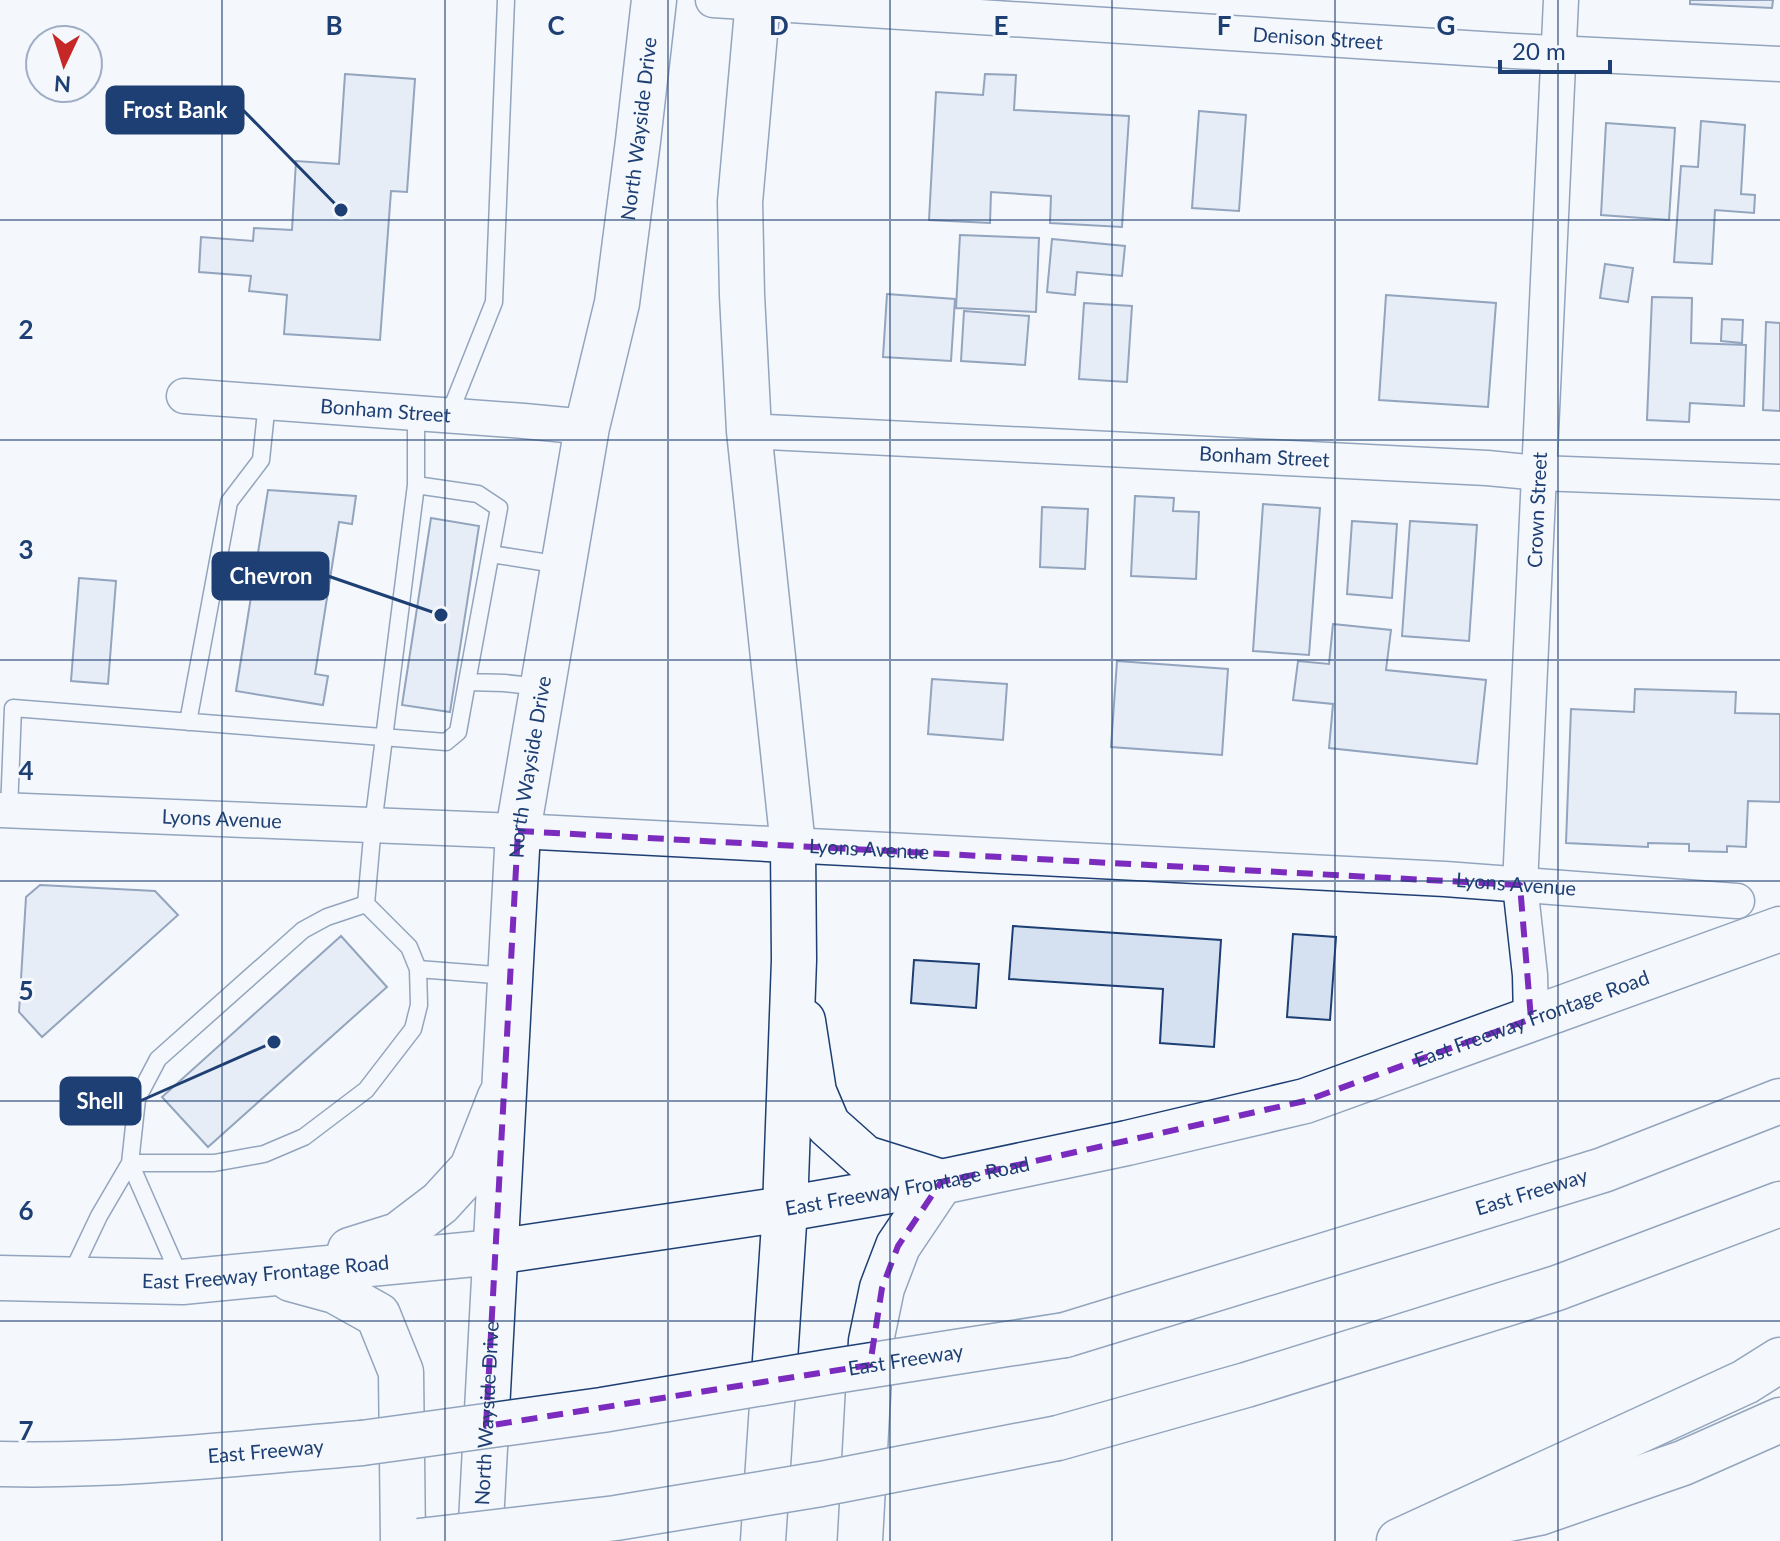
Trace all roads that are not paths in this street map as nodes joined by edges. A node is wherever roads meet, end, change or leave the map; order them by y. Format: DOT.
graph roads {
  1 [pos="506,0"];
  2 [pos="654,0"];
  3 [pos="713,0"];
  4 [pos="1561,0"];
  5 [pos="758,1"];
  6 [pos="1558,53"];
  7 [pos="1780,64"];
  8 [pos="184,396"];
  9 [pos="267,402"];
  10 [pos="432,414"];
  11 [pos="587,427"];
  12 [pos="749,431"];
  13 [pos="1539,473"];
  14 [pos="1780,482"];
  15 [pos="416,485"];
  16 [pos="491,554"];
  17 [pos="563,565"];
  18 [pos="467,682"];
  19 [pos="542,687"];
  20 [pos="188,722"];
  21 [pos="385,737"];
  22 [pos="4,811"];
  23 [pos="373,825"];
  24 [pos="518,831"];
  25 [pos="793,846"];
  26 [pos="1520,885"];
  27 [pos="1737,901"];
  28 [pos="366,904"];
  29 [pos="1780,929"];
  30 [pos="794,960"];
  31 [pos="418,969"];
  32 [pos="510,976"];
  33 [pos="1531,1019"];
  34 [pos="504,1088"];
  35 [pos="1780,1101"];
  36 [pos="130,1163"];
  37 [pos="941,1182"];
  38 [pos="1780,1204"];
  39 [pos="785,1209"];
  40 [pos="495,1252"];
  41 [pos="270,1274"];
  42 [pos="0,1278"];
  43 [pos="69,1280"];
  44 [pos="182,1282"];
  45 [pos="1780,1360"];
  46 [pos="1780,1420"];
  47 [pos="0,1464"];
  48 [pos="403,1541"];
  49 [pos="419,1541"];
  50 [pos="480,1541"];
  51 [pos="763,1541"];
  52 [pos="860,1541"];
  53 [pos="1399,1541"];
  1 -- 10 [label="lane"];
  2 -- 11 [label="main road, North Wayside Drive"];
  3 -- 5 [label="street, Denison Street"];
  4 -- 6 [label="street, Crown Street"];
  5 -- 6 [label="street, Denison Street"];
  5 -- 12 [label="main road"];
  6 -- 7 [label="street, Denison Street"];
  6 -- 13 [label="street, Crown Street"];
  8 -- 9 [label="street, Bonham Street"];
  9 -- 10 [label="street, Bonham Street"];
  9 -- 20 [label="lane"];
  10 -- 11 [label="street, Bonham Street"];
  10 -- 15 [label="lane"];
  11 -- 17 [label="main road, North Wayside Drive"];
  12 -- 13 [label="street, Bonham Street"];
  12 -- 25 [label="main road"];
  13 -- 14 [label="street, Bonham Street"];
  13 -- 26 [label="street, Crown Street"];
  15 -- 16 [label="lane"];
  15 -- 21 [label="lane"];
  16 -- 17 [label="lane"];
  16 -- 18 [label="lane"];
  17 -- 19 [label="main road, North Wayside Drive"];
  18 -- 19 [label="lane"];
  18 -- 21 [label="lane"];
  19 -- 24 [label="main road, North Wayside Drive"];
  20 -- 21 [label="lane"];
  20 -- 22 [label="lane"];
  21 -- 23 [label="lane"];
  22 -- 23 [label="street, Lyons Avenue"];
  23 -- 24 [label="street, Lyons Avenue"];
  23 -- 28 [label="lane"];
  24 -- 25 [label="street, Lyons Avenue"];
  24 -- 32 [label="main road, North Wayside Drive"];
  25 -- 26 [label="street, Lyons Avenue"];
  25 -- 30 [label="main road"];
  26 -- 27 [label="street, Lyons Avenue"];
  26 -- 33 [label="street, Crown Street"];
  28 -- 31 [label="lane"];
  28 -- 36 [label="lane"];
  29 -- 33 [label="main road, East Freeway Frontage Road"];
  30 -- 37 [label="main road"];
  30 -- 39 [label="main road"];
  31 -- 32 [label="lane"];
  31 -- 36 [label="lane"];
  32 -- 34 [label="main road, North Wayside Drive"];
  33 -- 37 [label="main road, East Freeway Frontage Road"];
  34 -- 40 [label="main road, North Wayside Drive"];
  34 -- 41 [label="main road"];
  35 -- 47 [label="main road, East Freeway, bridge"];
  36 -- 43 [label="lane"];
  36 -- 44 [label="lane"];
  37 -- 39 [label="main road, East Freeway Frontage Road"];
  37 -- 52 [label="main road"];
  38 -- 49 [label="main road, bridge"];
  39 -- 40 [label="main road, East Freeway Frontage Road"];
  39 -- 51 [label="main road"];
  40 -- 41 [label="main road, East Freeway Frontage Road"];
  40 -- 50 [label="main road, North Wayside Drive"];
  41 -- 44 [label="main road, East Freeway Frontage Road"];
  41 -- 48 [label="main road"];
  42 -- 43 [label="main road, East Freeway Frontage Road"];
  43 -- 44 [label="main road, East Freeway Frontage Road"];
  45 -- 53 [label="main road"];
  46 -- 53 [label="main road"];
}
